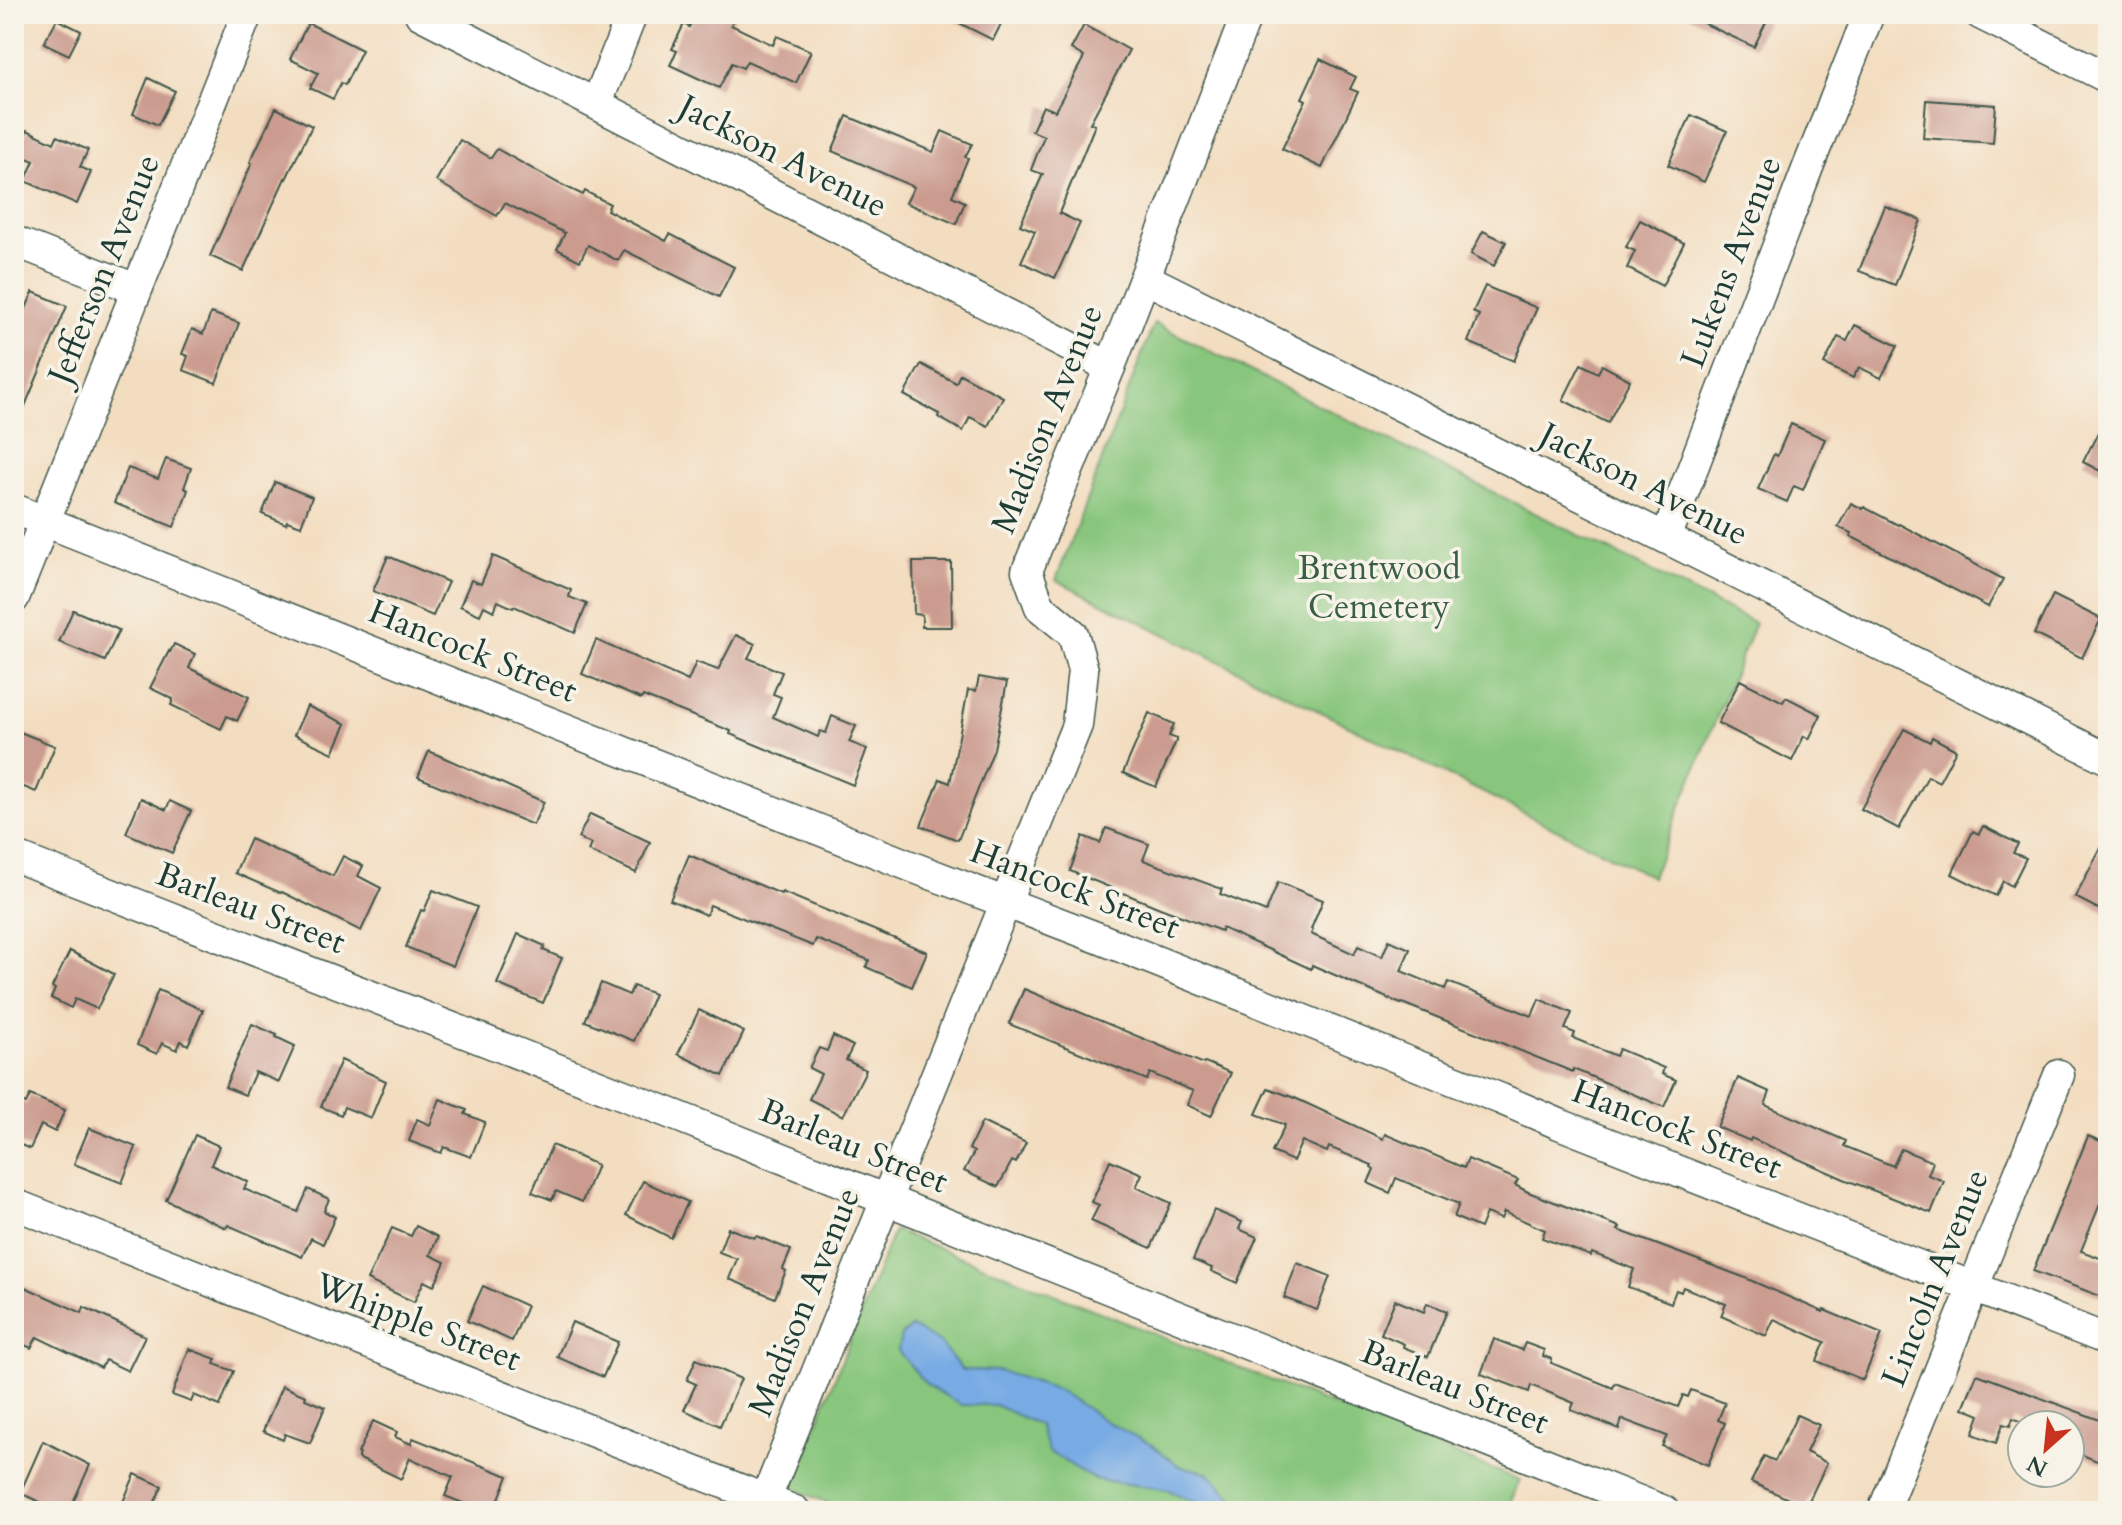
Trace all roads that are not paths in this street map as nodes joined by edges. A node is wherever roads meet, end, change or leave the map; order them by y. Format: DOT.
graph roads {
  1 [pos="247,14"];
  2 [pos="420,14"];
  3 [pos="632,14"];
  4 [pos="1247,14"];
  5 [pos="1869,14"];
  6 [pos="1980,14"];
  7 [pos="2108,78"];
  8 [pos="597,103"];
  9 [pos="14,241"];
  10 [pos="1145,278"];
  11 [pos="136,289"];
  12 [pos="1110,367"];
  13 [pos="14,509"];
  14 [pos="45,521"];
  15 [pos="1666,538"];
  16 [pos="14,598"];
  17 [pos="2108,759"];
  18 [pos="14,856"];
  19 [pos="1006,903"];
  20 [pos="2059,1075"];
  21 [pos="886,1200"];
  22 [pos="14,1204"];
  23 [pos="1972,1286"];
  24 [pos="2108,1340"];
  25 [pos="763,1505"];
  26 [pos="795,1511"];
  27 [pos="1664,1511"];
  28 [pos="1883,1511"];
  1 -- 11 [label="street, Jefferson Avenue"];
  2 -- 8 [label="street, Jackson Avenue"];
  3 -- 8 [label="street"];
  4 -- 10 [label="street, Madison Avenue"];
  5 -- 15 [label="street, Lukens Avenue"];
  6 -- 7 [label="street"];
  8 -- 12 [label="street, Jackson Avenue"];
  9 -- 11 [label="street"];
  10 -- 12 [label="street, Madison Avenue"];
  10 -- 15 [label="street, Jackson Avenue"];
  11 -- 14 [label="street, Jefferson Avenue"];
  12 -- 19 [label="street, Madison Avenue"];
  13 -- 14 [label="street, Hancock Street"];
  14 -- 16 [label="street, Jefferson Avenue"];
  14 -- 19 [label="street, Hancock Street"];
  15 -- 17 [label="street, Jackson Avenue"];
  18 -- 21 [label="street, Barleau Street"];
  19 -- 21 [label="street, Madison Avenue"];
  19 -- 23 [label="street, Hancock Street"];
  20 -- 23 [label="street, Lincoln Avenue"];
  21 -- 25 [label="street, Madison Avenue"];
  21 -- 27 [label="street, Barleau Street"];
  22 -- 25 [label="street, Whipple Street"];
  23 -- 24 [label="street, Hancock Street"];
  23 -- 28 [label="street, Lincoln Avenue"];
  25 -- 26 [label="street, Whipple Street"];
}
